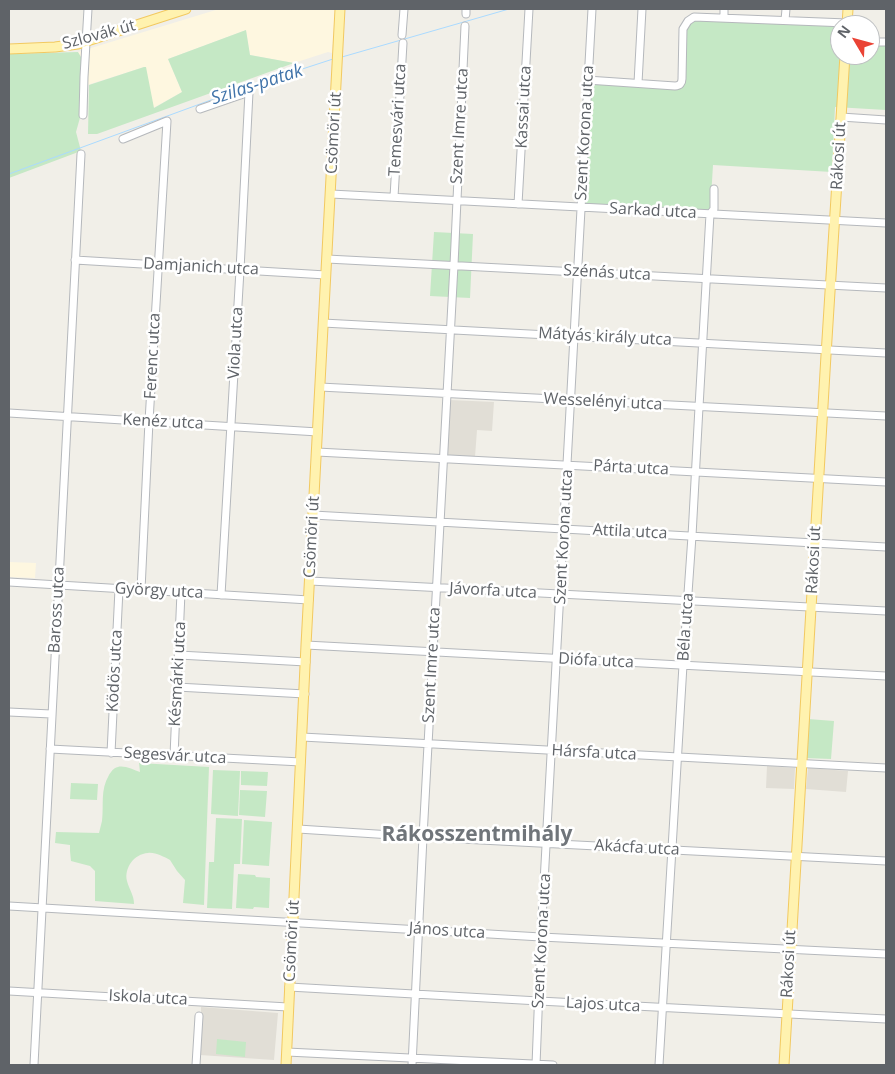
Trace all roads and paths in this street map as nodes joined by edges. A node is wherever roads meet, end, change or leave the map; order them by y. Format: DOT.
graph roads {
  1 [pos="88,9"];
  2 [pos="186,9"];
  3 [pos="340,9"];
  4 [pos="404,9"];
  5 [pos="529,9"];
  6 [pos="592,9"];
  7 [pos="642,9"];
  8 [pos="724,9"];
  9 [pos="786,9"];
  10 [pos="170,12"];
  11 [pos="724,18"];
  12 [pos="785,20"];
  13 [pos="830,23"];
  14 [pos="465,26"];
  15 [pos="87,42"];
  16 [pos="9,50"];
  17 [pos="844,65"];
  18 [pos="587,80"];
  19 [pos="638,83"];
  20 [pos="200,109"];
  21 [pos="83,115"];
  22 [pos="841,117"];
  23 [pos="886,120"];
  24 [pos="123,139"];
  25 [pos="81,154"];
  26 [pos="714,189"];
  27 [pos="331,194"];
  28 [pos="394,197"];
  29 [pos="456,201"];
  30 [pos="518,204"];
  31 [pos="581,207"];
  32 [pos="710,214"];
  33 [pos="835,220"];
  34 [pos="886,223"];
  35 [pos="327,258"];
  36 [pos="75,260"];
  37 [pos="159,265"];
  38 [pos="454,265"];
  39 [pos="240,270"];
  40 [pos="577,271"];
  41 [pos="326,275"];
  42 [pos="706,278"];
  43 [pos="831,284"];
  44 [pos="886,288"];
  45 [pos="323,323"];
  46 [pos="450,329"];
  47 [pos="573,336"];
  48 [pos="703,343"];
  49 [pos="826,349"];
  50 [pos="886,353"];
  51 [pos="320,387"];
  52 [pos="446,394"];
  53 [pos="571,400"];
  54 [pos="699,407"];
  55 [pos="9,413"];
  56 [pos="822,413"];
  57 [pos="886,416"];
  58 [pos="67,417"];
  59 [pos="149,421"];
  60 [pos="231,426"];
  61 [pos="318,432"];
  62 [pos="317,452"];
  63 [pos="444,458"];
  64 [pos="568,465"];
  65 [pos="696,472"];
  66 [pos="819,478"];
  67 [pos="886,482"];
  68 [pos="314,515"];
  69 [pos="440,523"];
  70 [pos="564,529"];
  71 [pos="692,536"];
  72 [pos="815,543"];
  73 [pos="886,547"];
  74 [pos="310,581"];
  75 [pos="9,582"];
  76 [pos="58,585"];
  77 [pos="436,588"];
  78 [pos="119,589"];
  79 [pos="141,590"];
  80 [pos="181,592"];
  81 [pos="221,594"];
  82 [pos="561,594"];
  83 [pos="309,600"];
  84 [pos="688,600"];
  85 [pos="811,607"];
  86 [pos="886,611"];
  87 [pos="306,645"];
  88 [pos="433,652"];
  89 [pos="179,654"];
  90 [pos="557,659"];
  91 [pos="306,662"];
  92 [pos="683,665"];
  93 [pos="807,671"];
  94 [pos="886,676"];
  95 [pos="177,687"];
  96 [pos="304,694"];
  97 [pos="9,712"];
  98 [pos="51,714"];
  99 [pos="302,737"];
  100 [pos="428,744"];
  101 [pos="50,749"];
  102 [pos="552,751"];
  103 [pos="111,753"];
  104 [pos="174,756"];
  105 [pos="678,757"];
  106 [pos="301,762"];
  107 [pos="802,764"];
  108 [pos="886,768"];
  109 [pos="298,829"];
  110 [pos="423,837"];
  111 [pos="547,844"];
  112 [pos="672,850"];
  113 [pos="796,856"];
  114 [pos="886,861"];
  115 [pos="9,906"];
  116 [pos="41,908"];
  117 [pos="293,922"];
  118 [pos="419,929"];
  119 [pos="541,937"];
  120 [pos="666,942"];
  121 [pos="790,949"];
  122 [pos="886,954"];
  123 [pos="289,987"];
  124 [pos="9,991"];
  125 [pos="37,992"];
  126 [pos="415,994"];
  127 [pos="539,1001"];
  128 [pos="288,1007"];
  129 [pos="663,1008"];
  130 [pos="786,1014"];
  131 [pos="200,1016"];
  132 [pos="886,1018"];
  133 [pos="287,1052"];
  134 [pos="412,1062"];
  135 [pos="34,1065"];
  136 [pos="196,1065"];
  137 [pos="286,1065"];
  138 [pos="536,1065"];
  139 [pos="553,1065"];
  140 [pos="659,1065"];
  141 [pos="784,1065"];
  1 -- 15 [label="street"];
  2 -- 10 [label="main road, Szlovák út"];
  3 -- 27 [label="main road, Csömöri út"];
  4 -- 28 [label="street, Temesvári utca"];
  5 -- 30 [label="street, Kassai utca"];
  6 -- 18 [label="street, Szent Korona utca"];
  7 -- 19 [label="street"];
  8 -- 11 [label="street"];
  9 -- 12 [label="street"];
  10 -- 15 [label="main road, Szlovák út"];
  11 -- 12 [label="street"];
  11 -- 19 [label="street"];
  12 -- 13 [label="street"];
  14 -- 29 [label="street, Szent Imre utca"];
  15 -- 16 [label="main road, Szlovák út"];
  15 -- 21 [label="street"];
  17 -- 22 [label="main road, Rákosi út"];
  18 -- 19 [label="street"];
  18 -- 31 [label="street, Szent Korona utca"];
  20 -- 39 [label="street, Viola utca"];
  22 -- 23 [label="street"];
  22 -- 33 [label="main road, Rákosi út"];
  24 -- 37 [label="street, Ferenc utca"];
  25 -- 36 [label="street, Baross utca"];
  26 -- 32 [label="street, Béla utca"];
  27 -- 28 [label="street, Sarkad utca"];
  27 -- 35 [label="main road, Csömöri út"];
  28 -- 29 [label="street, Sarkad utca"];
  29 -- 30 [label="street, Sarkad utca"];
  29 -- 38 [label="street, Szent Imre utca"];
  30 -- 31 [label="street, Sarkad utca"];
  31 -- 32 [label="street, Sarkad utca"];
  31 -- 40 [label="street, Szent Korona utca"];
  32 -- 33 [label="street, Sarkad utca"];
  32 -- 42 [label="street, Béla utca"];
  33 -- 34 [label="street, Sarkad utca"];
  33 -- 43 [label="main road, Rákosi út"];
  35 -- 38 [label="street, Szénás utca"];
  35 -- 41 [label="main road, Csömöri út"];
  36 -- 37 [label="street, Damjanich utca"];
  36 -- 58 [label="street, Baross utca"];
  37 -- 39 [label="street, Damjanich utca"];
  37 -- 59 [label="street, Ferenc utca"];
  38 -- 40 [label="street, Szénás utca"];
  38 -- 46 [label="street, Szent Imre utca"];
  39 -- 41 [label="street, Damjanich utca"];
  39 -- 60 [label="street, Viola utca"];
  40 -- 42 [label="street, Szénás utca"];
  40 -- 47 [label="street, Szent Korona utca"];
  41 -- 45 [label="main road, Csömöri út"];
  42 -- 43 [label="street, Szénás utca"];
  42 -- 48 [label="street, Béla utca"];
  43 -- 44 [label="street, Szénás utca"];
  43 -- 49 [label="main road, Rákosi út"];
  45 -- 46 [label="street, Mátyás király utca"];
  45 -- 51 [label="main road, Csömöri út"];
  46 -- 47 [label="street, Mátyás király utca"];
  46 -- 52 [label="street, Szent Imre utca"];
  47 -- 48 [label="street, Mátyás király utca"];
  47 -- 53 [label="street, Szent Korona utca"];
  48 -- 49 [label="street, Mátyás király utca"];
  48 -- 54 [label="street, Béla utca"];
  49 -- 50 [label="street, Mátyás király utca"];
  49 -- 56 [label="main road, Rákosi út"];
  51 -- 52 [label="street, Wesselényi utca"];
  51 -- 61 [label="main road, Csömöri út"];
  52 -- 53 [label="street, Wesselényi utca"];
  52 -- 63 [label="street, Szent Imre utca"];
  53 -- 54 [label="street, Wesselényi utca"];
  53 -- 64 [label="street, Szent Korona utca"];
  54 -- 56 [label="street, Wesselényi utca"];
  54 -- 65 [label="street, Béla utca"];
  55 -- 58 [label="street, Kenéz utca"];
  56 -- 57 [label="street, Wesselényi utca"];
  56 -- 66 [label="main road, Rákosi út"];
  58 -- 59 [label="street, Kenéz utca"];
  58 -- 76 [label="street, Baross utca"];
  59 -- 60 [label="street, Kenéz utca"];
  59 -- 79 [label="street, Ferenc utca"];
  60 -- 61 [label="street, Kenéz utca"];
  60 -- 81 [label="street, Viola utca"];
  61 -- 62 [label="main road, Csömöri út"];
  62 -- 63 [label="street, Párta utca"];
  62 -- 68 [label="main road, Csömöri út"];
  63 -- 64 [label="street, Párta utca"];
  63 -- 69 [label="street, Szent Imre utca"];
  64 -- 65 [label="street, Párta utca"];
  64 -- 70 [label="street, Szent Korona utca"];
  65 -- 66 [label="street, Párta utca"];
  65 -- 71 [label="street, Béla utca"];
  66 -- 67 [label="street, Párta utca"];
  66 -- 72 [label="main road, Rákosi út"];
  68 -- 69 [label="street, Attila utca"];
  68 -- 74 [label="main road, Csömöri út"];
  69 -- 70 [label="street, Attila utca"];
  69 -- 77 [label="street, Szent Imre utca"];
  70 -- 71 [label="street, Attila utca"];
  70 -- 82 [label="street, Szent Korona utca"];
  71 -- 72 [label="street, Attila utca"];
  71 -- 84 [label="street, Béla utca"];
  72 -- 73 [label="street, Attila utca"];
  72 -- 85 [label="main road, Rákosi út"];
  74 -- 77 [label="street, Jávorfa utca"];
  74 -- 83 [label="main road, Csömöri út"];
  75 -- 76 [label="street, György utca"];
  76 -- 78 [label="street, György utca"];
  76 -- 98 [label="street, Baross utca"];
  77 -- 82 [label="street, Jávorfa utca"];
  77 -- 88 [label="street, Szent Imre utca"];
  78 -- 79 [label="street, György utca"];
  78 -- 103 [label="street, Ködös utca"];
  79 -- 80 [label="street, György utca"];
  80 -- 81 [label="street, György utca"];
  80 -- 89 [label="street, Késmárki utca"];
  81 -- 83 [label="street, György utca"];
  82 -- 84 [label="street, Jávorfa utca"];
  82 -- 90 [label="street, Szent Korona utca"];
  83 -- 87 [label="main road, Csömöri út"];
  84 -- 85 [label="street, Jávorfa utca"];
  84 -- 92 [label="street, Béla utca"];
  85 -- 86 [label="street, Jávorfa utca"];
  85 -- 93 [label="main road, Rákosi út"];
  87 -- 88 [label="street, Diófa utca"];
  87 -- 91 [label="main road, Csömöri út"];
  88 -- 90 [label="street, Diófa utca"];
  88 -- 100 [label="street, Szent Imre utca"];
  89 -- 91 [label="street"];
  89 -- 95 [label="street, Késmárki utca"];
  90 -- 92 [label="street, Diófa utca"];
  90 -- 102 [label="street, Szent Korona utca"];
  91 -- 96 [label="main road, Csömöri út"];
  92 -- 93 [label="street, Diófa utca"];
  92 -- 105 [label="street, Béla utca"];
  93 -- 94 [label="street, Diófa utca"];
  93 -- 107 [label="main road, Rákosi út"];
  95 -- 96 [label="street"];
  95 -- 104 [label="street, Késmárki utca"];
  96 -- 99 [label="main road, Csömöri út"];
  97 -- 98 [label="street"];
  98 -- 101 [label="street, Baross utca"];
  99 -- 100 [label="street, Hársfa utca"];
  99 -- 106 [label="main road, Csömöri út"];
  100 -- 102 [label="street, Hársfa utca"];
  100 -- 110 [label="street, Szent Imre utca"];
  101 -- 103 [label="street, Segesvár utca"];
  101 -- 116 [label="street, Baross utca"];
  102 -- 105 [label="street, Hársfa utca"];
  102 -- 111 [label="street, Szent Korona utca"];
  103 -- 104 [label="street, Segesvár utca"];
  104 -- 106 [label="street, Segesvár utca"];
  105 -- 107 [label="street, Hársfa utca"];
  105 -- 112 [label="street, Béla utca"];
  106 -- 109 [label="main road, Csömöri út"];
  107 -- 108 [label="street, Hársfa utca"];
  107 -- 113 [label="main road, Rákosi út"];
  109 -- 110 [label="street, Akácfa utca"];
  109 -- 117 [label="main road, Csömöri út"];
  110 -- 111 [label="street, Akácfa utca"];
  110 -- 118 [label="street, Szent Imre utca"];
  111 -- 112 [label="street, Akácfa utca"];
  111 -- 119 [label="street, Szent Korona utca"];
  112 -- 113 [label="street, Akácfa utca"];
  112 -- 120 [label="street, Béla utca"];
  113 -- 114 [label="street, Akácfa utca"];
  113 -- 121 [label="main road, Rákosi út"];
  115 -- 116 [label="street, János utca"];
  116 -- 117 [label="street, János utca"];
  116 -- 125 [label="street, Baross utca"];
  117 -- 118 [label="street, János utca"];
  117 -- 123 [label="main road, Csömöri út"];
  118 -- 119 [label="street, János utca"];
  118 -- 126 [label="street, Szent Imre utca"];
  119 -- 120 [label="street, János utca"];
  119 -- 127 [label="street, Szent Korona utca"];
  120 -- 121 [label="street, János utca"];
  120 -- 129 [label="street, Béla utca"];
  121 -- 122 [label="street, János utca"];
  121 -- 130 [label="main road, Rákosi út"];
  123 -- 126 [label="street, Lajos utca"];
  123 -- 128 [label="main road, Csömöri út"];
  124 -- 125 [label="street, Iskola utca"];
  125 -- 128 [label="street, Iskola utca"];
  125 -- 135 [label="street, Baross utca"];
  126 -- 127 [label="street, Lajos utca"];
  126 -- 134 [label="street, Szent Imre utca"];
  127 -- 129 [label="street, Lajos utca"];
  127 -- 138 [label="street, Szent Korona utca"];
  128 -- 133 [label="main road, Csömöri út"];
  129 -- 130 [label="street, Lajos utca"];
  129 -- 140 [label="street, Béla utca"];
  130 -- 132 [label="street, Lajos utca"];
  130 -- 141 [label="main road, Rákosi út"];
  131 -- 136 [label="street"];
  133 -- 134 [label="street"];
  133 -- 137 [label="main road, Csömöri út"];
  134 -- 138 [label="street"];
  138 -- 139 [label="street"];
}
